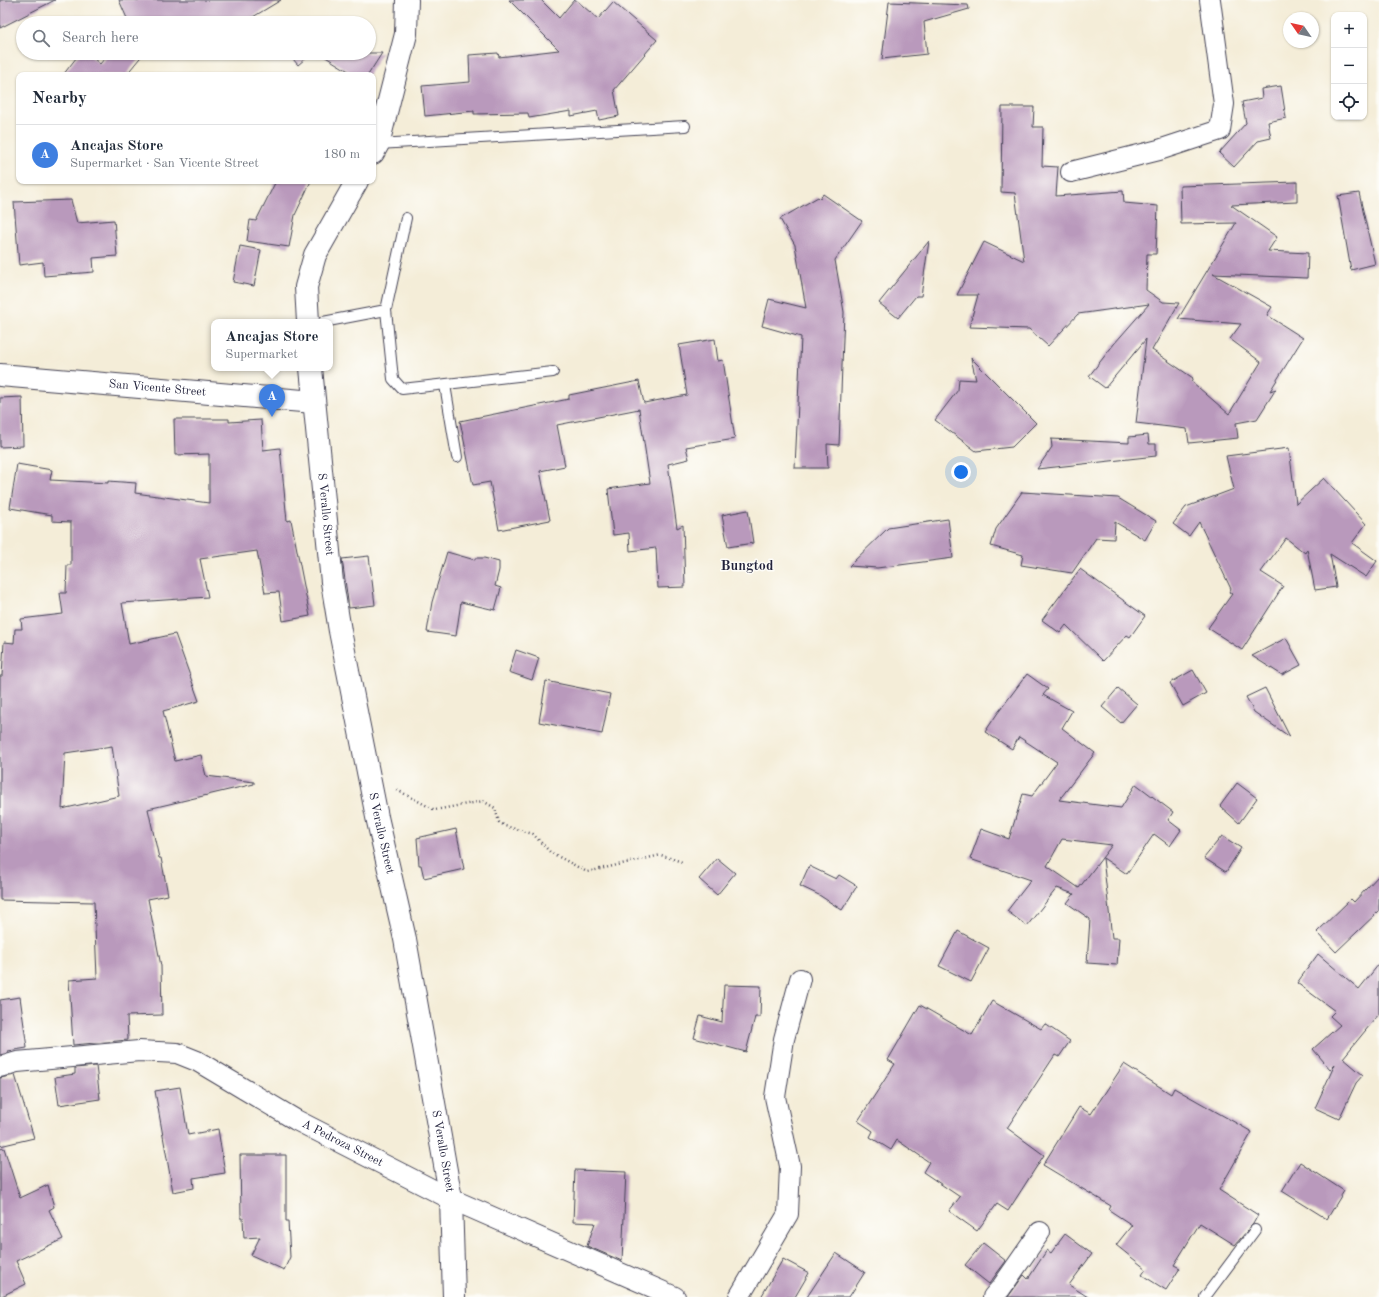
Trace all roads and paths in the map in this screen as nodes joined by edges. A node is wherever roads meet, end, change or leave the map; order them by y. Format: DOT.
graph roads {
  1 [pos="407,0"];
  2 [pos="1210,0"];
  3 [pos="685,126"];
  4 [pos="376,148"];
  5 [pos="1071,172"];
  6 [pos="355,184"];
  7 [pos="406,218"];
  8 [pos="386,310"];
  9 [pos="308,319"];
  10 [pos="333,320"];
  11 [pos="312,371"];
  12 [pos="553,372"];
  13 [pos="0,375"];
  14 [pos="445,385"];
  15 [pos="314,402"];
  16 [pos="457,457"];
  17 [pos="368,775"];
  18 [pos="682,862"];
  19 [pos="800,979"];
  20 [pos="0,1067"];
  21 [pos="451,1200"];
  22 [pos="1255,1230"];
  23 [pos="1040,1232"];
  24 [pos="454,1297"];
  25 [pos="675,1297"];
  26 [pos="739,1297"];
  27 [pos="993,1297"];
  28 [pos="1205,1297"];
  1 -- 4 [label="street"];
  2 -- 5 [label="street"];
  3 -- 4 [label="lane"];
  6 -- 9 [label="street"];
  7 -- 8 [label="lane"];
  8 -- 10 [label="lane"];
  8 -- 14 [label="lane"];
  11 -- 15 [label="street, S Verallo Street"];
  12 -- 14 [label="lane"];
  13 -- 15 [label="street, San Vicente Street"];
  14 -- 16 [label="lane"];
  15 -- 17 [label="street, S Verallo Street"];
  17 -- 18 [label="path"];
  17 -- 21 [label="street, S Verallo Street"];
  19 -- 26 [label="street"];
  20 -- 21 [label="street, A Pedroza Street"];
  21 -- 24 [label="street, S Verallo Street"];
  21 -- 25 [label="street, A Pedroza Street"];
  22 -- 28 [label="lane"];
  23 -- 27 [label="street"];
}
